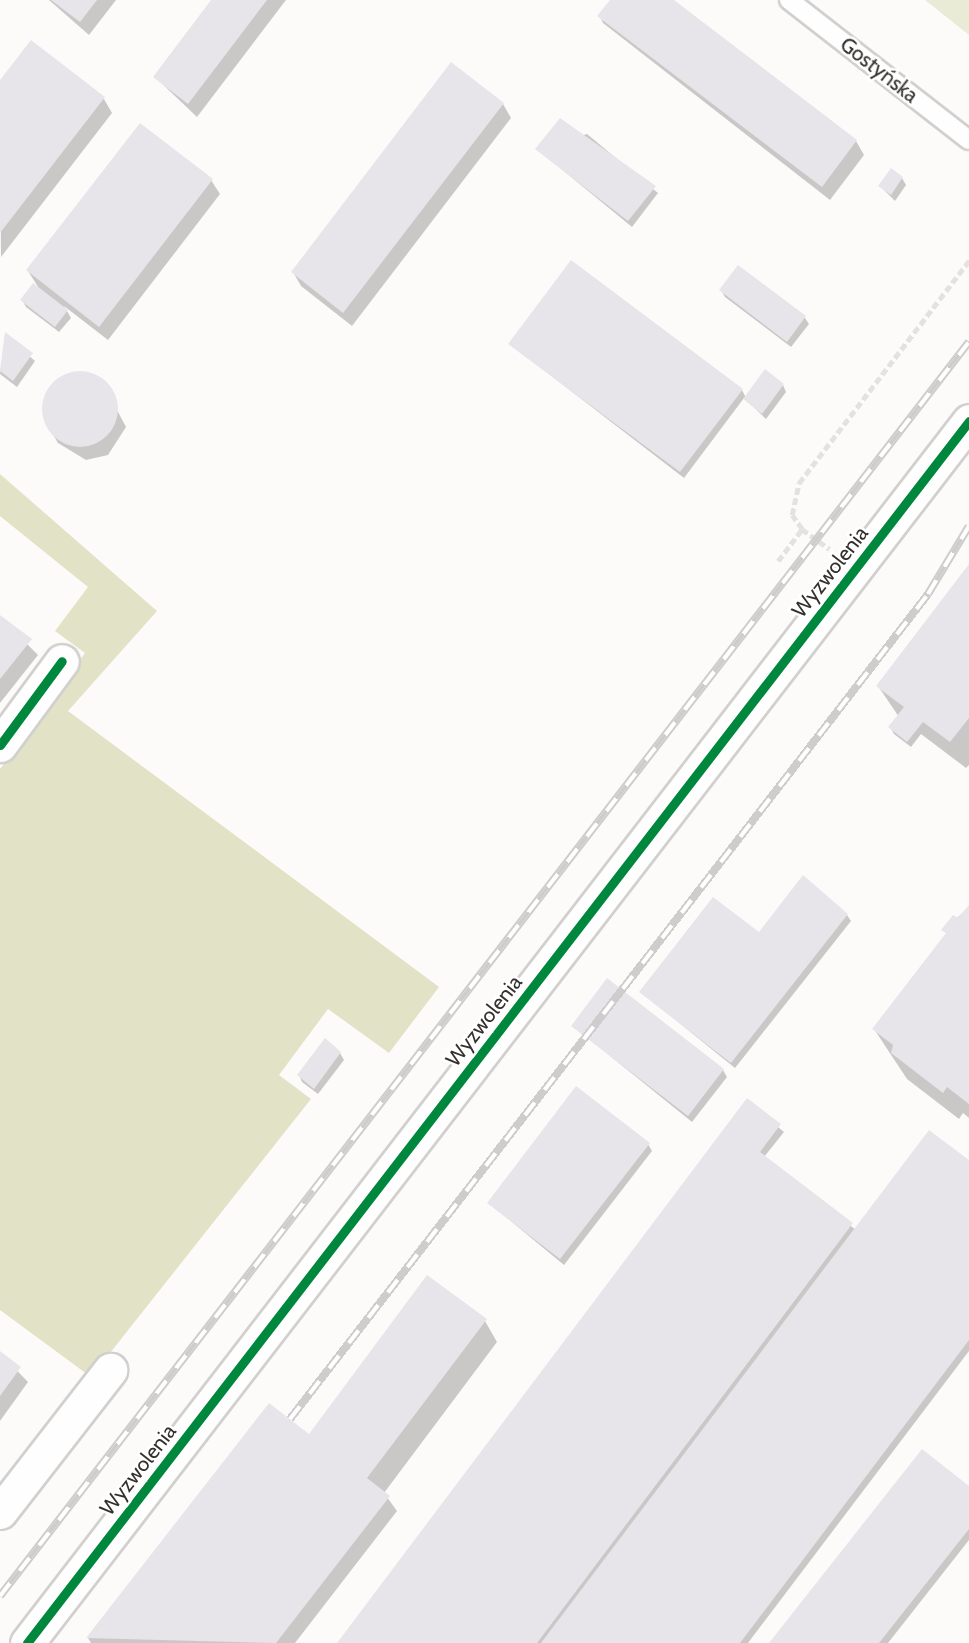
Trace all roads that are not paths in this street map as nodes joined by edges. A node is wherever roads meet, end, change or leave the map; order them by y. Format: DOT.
graph roads {
  1 [pos="789,0"];
  2 [pos="969,140"];
  3 [pos="969,421"];
  4 [pos="62,661"];
  5 [pos="0,745"];
  6 [pos="110,1370"];
  7 [pos="0,1513"];
  8 [pos="27,1643"];
  1 -- 2 [label="lane, Gostyńska"];
  3 -- 8 [label="street, Wyzwolenia"];
  4 -- 5 [label="street"];
  6 -- 7 [label="street"];
}
